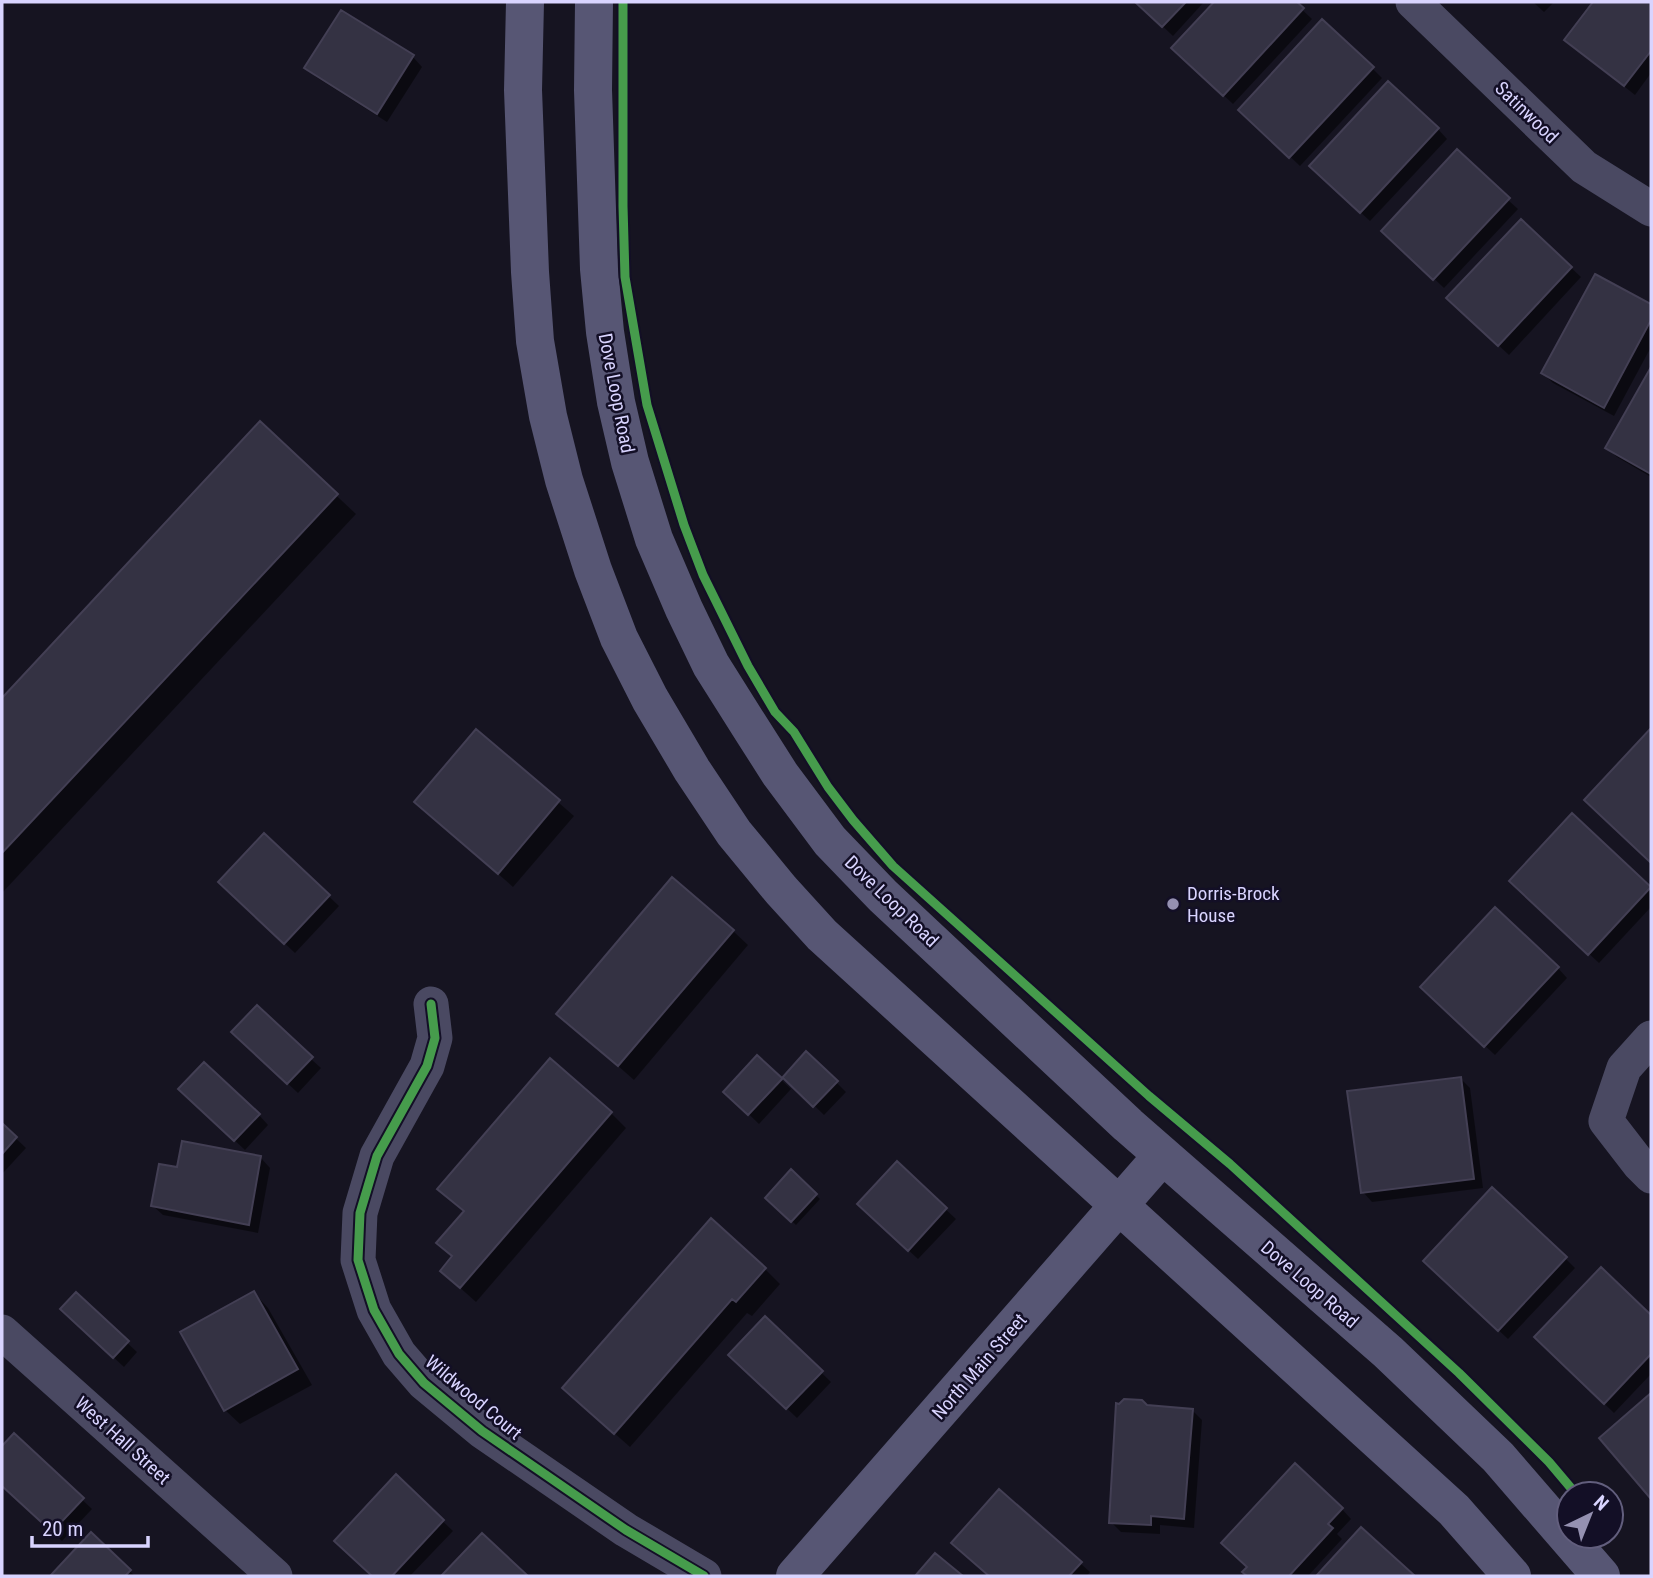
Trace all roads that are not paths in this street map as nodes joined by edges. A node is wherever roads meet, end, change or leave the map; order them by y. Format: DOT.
graph roads {
  1 [pos="525,2"];
  2 [pos="594,2"];
  3 [pos="1413,2"];
  4 [pos="1651,209"];
  5 [pos="431,1004"];
  6 [pos="1651,1038"];
  7 [pos="1162,1156"];
  8 [pos="1651,1176"];
  9 [pos="1120,1206"];
  10 [pos="2,1332"];
  11 [pos="275,1576"];
  12 [pos="704,1576"];
  13 [pos="795,1576"];
  14 [pos="1512,1576"];
  15 [pos="1601,1576"];
  1 -- 9 [label="main road"];
  2 -- 7 [label="main road, Dove Loop Road"];
  3 -- 4 [label="street, Satinwood"];
  5 -- 12 [label="street, Wildwood Court"];
  6 -- 8 [label="street"];
  7 -- 9 [label="main road, North Main Street"];
  7 -- 15 [label="main road, Dove Loop Road"];
  9 -- 13 [label="main road, North Main Street"];
  9 -- 14 [label="main road"];
  10 -- 11 [label="street, West Hall Street"];
}
